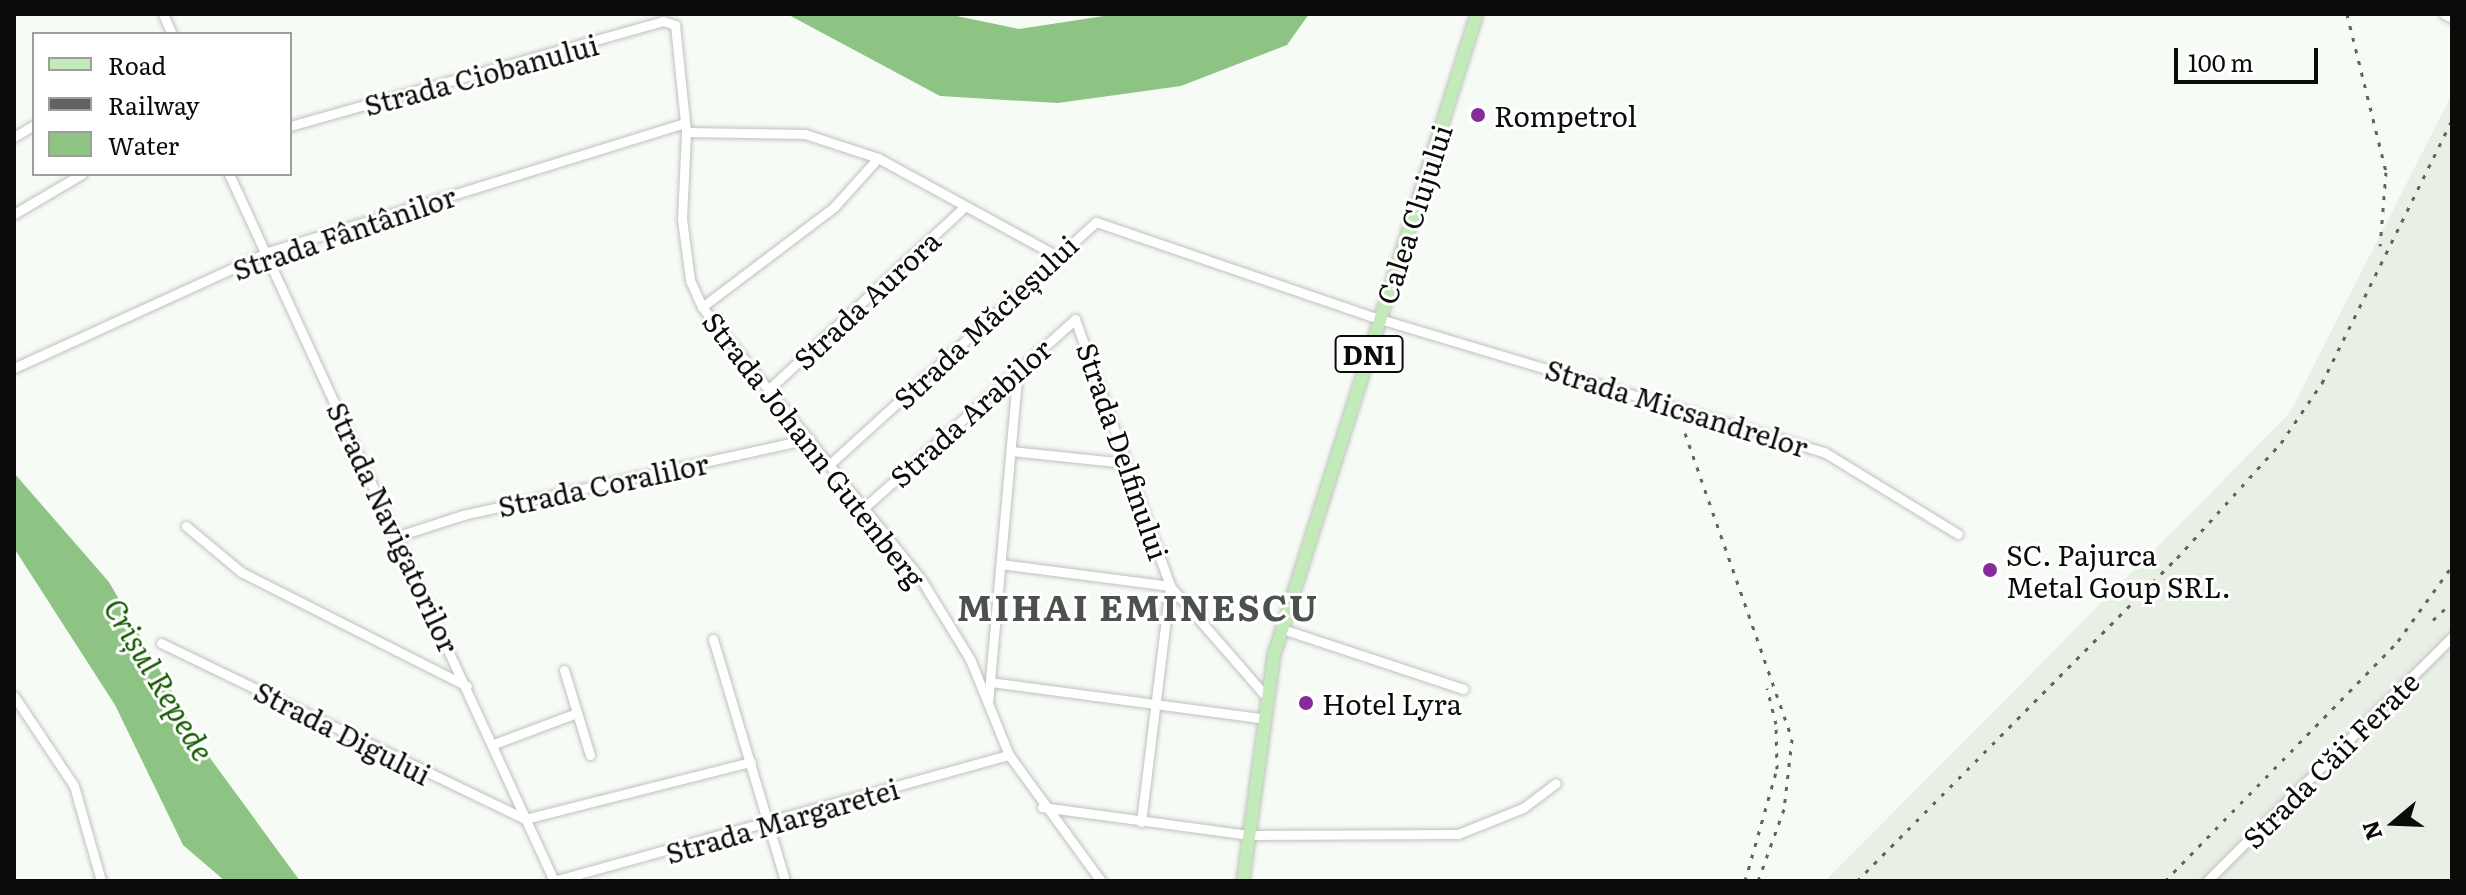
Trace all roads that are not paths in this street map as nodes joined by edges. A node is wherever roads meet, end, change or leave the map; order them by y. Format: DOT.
graph roads {
  1 [pos="1477,14"];
  2 [pos="2444,14"];
  3 [pos="2452,18"];
  4 [pos="671,22"];
  5 [pos="292,125"];
  6 [pos="32,126"];
  7 [pos="686,128"];
  8 [pos="14,137"];
  9 [pos="878,158"];
  10 [pos="79,176"];
  11 [pos="230,176"];
  12 [pos="963,208"];
  13 [pos="14,214"];
  14 [pos="268,252"];
  15 [pos="1055,255"];
  16 [pos="702,307"];
  17 [pos="1075,319"];
  18 [pos="1380,319"];
  19 [pos="14,368"];
  20 [pos="1018,368"];
  21 [pos="768,390"];
  22 [pos="810,439"];
  23 [pos="1011,451"];
  24 [pos="831,463"];
  25 [pos="1125,463"];
  26 [pos="865,507"];
  27 [pos="186,526"];
  28 [pos="1958,534"];
  29 [pos="398,536"];
  30 [pos="1001,564"];
  31 [pos="1170,586"];
  32 [pos="1282,629"];
  33 [pos="2452,637"];
  34 [pos="713,639"];
  35 [pos="161,643"];
  36 [pos="564,670"];
  37 [pos="990,682"];
  38 [pos="467,686"];
  39 [pos="1463,689"];
  40 [pos="1264,694"];
  41 [pos="14,696"];
  42 [pos="1155,703"];
  43 [pos="988,706"];
  44 [pos="577,713"];
  45 [pos="1261,718"];
  46 [pos="494,744"];
  47 [pos="590,755"];
  48 [pos="1009,755"];
  49 [pos="751,762"];
  50 [pos="1556,783"];
  51 [pos="1042,807"];
  52 [pos="525,819"];
  53 [pos="1141,822"];
  54 [pos="770,826"];
  55 [pos="1248,835"];
  56 [pos="101,881"];
  57 [pos="554,881"];
  58 [pos="785,881"];
  59 [pos="1101,881"];
  60 [pos="1243,881"];
  61 [pos="2207,881"];
  1 -- 18 [label="main road, Calea Clujului / DN1"];
  2 -- 3 [label="street"];
  4 -- 5 [label="street, Strada Ciobanului"];
  4 -- 7 [label="street, Strada Johann Gutenberg"];
  6 -- 8 [label="street"];
  7 -- 9 [label="street, Strada Fântânilor"];
  7 -- 14 [label="street, Strada Fântânilor"];
  7 -- 16 [label="street, Strada Johann Gutenberg"];
  9 -- 12 [label="street, Strada Fântânilor"];
  9 -- 16 [label="street"];
  10 -- 13 [label="street"];
  11 -- 14 [label="street, Strada Navigatorilor"];
  12 -- 15 [label="street, Strada Fântânilor"];
  12 -- 21 [label="street, Strada Aurora"];
  14 -- 19 [label="street, Strada Fântânilor"];
  14 -- 29 [label="street, Strada Navigatorilor"];
  15 -- 18 [label="street, Strada Măcieșului"];
  15 -- 24 [label="street, Strada Măcieșului"];
  16 -- 21 [label="street, Strada Johann Gutenberg"];
  17 -- 20 [label="street, Strada Arabilor"];
  17 -- 25 [label="street, Strada Delfinului"];
  18 -- 28 [label="street, Strada Micsandrelor"];
  18 -- 32 [label="main road, Calea Clujului / DN1"];
  20 -- 23 [label="street"];
  20 -- 26 [label="street, Strada Arabilor"];
  21 -- 22 [label="street, Strada Johann Gutenberg"];
  22 -- 24 [label="street, Strada Johann Gutenberg"];
  22 -- 29 [label="street, Strada Coralilor"];
  23 -- 25 [label="street"];
  23 -- 30 [label="street"];
  24 -- 26 [label="street, Strada Johann Gutenberg"];
  25 -- 31 [label="street, Strada Delfinului"];
  26 -- 43 [label="street, Strada Johann Gutenberg"];
  27 -- 38 [label="street"];
  29 -- 38 [label="street, Strada Navigatorilor"];
  30 -- 31 [label="street"];
  30 -- 37 [label="street"];
  31 -- 40 [label="street, Strada Delfinului"];
  31 -- 42 [label="street"];
  32 -- 39 [label="street"];
  32 -- 40 [label="main road, Calea Clujului / DN1"];
  33 -- 61 [label="street, Strada Căii Ferate"];
  34 -- 49 [label="street"];
  35 -- 52 [label="street, Strada Digului"];
  36 -- 44 [label="street"];
  37 -- 42 [label="street"];
  37 -- 43 [label="street"];
  38 -- 46 [label="street, Strada Navigatorilor"];
  40 -- 45 [label="main road, Calea Clujului / DN1"];
  41 -- 56 [label="street"];
  42 -- 45 [label="street"];
  42 -- 53 [label="street"];
  43 -- 48 [label="street, Strada Johann Gutenberg"];
  44 -- 46 [label="street"];
  44 -- 47 [label="street"];
  45 -- 55 [label="main road, Calea Clujului / DN1"];
  46 -- 52 [label="street, Strada Navigatorilor"];
  48 -- 51 [label="street, Strada Johann Gutenberg"];
  48 -- 54 [label="street, Strada Margaretei"];
  49 -- 52 [label="street"];
  49 -- 54 [label="street"];
  50 -- 55 [label="street"];
  51 -- 53 [label="street"];
  51 -- 59 [label="street, Strada Johann Gutenberg"];
  52 -- 57 [label="street, Strada Navigatorilor"];
  53 -- 55 [label="street"];
  54 -- 57 [label="street, Strada Margaretei"];
  54 -- 58 [label="street"];
  55 -- 60 [label="main road, Calea Clujului / DN1"];
}
